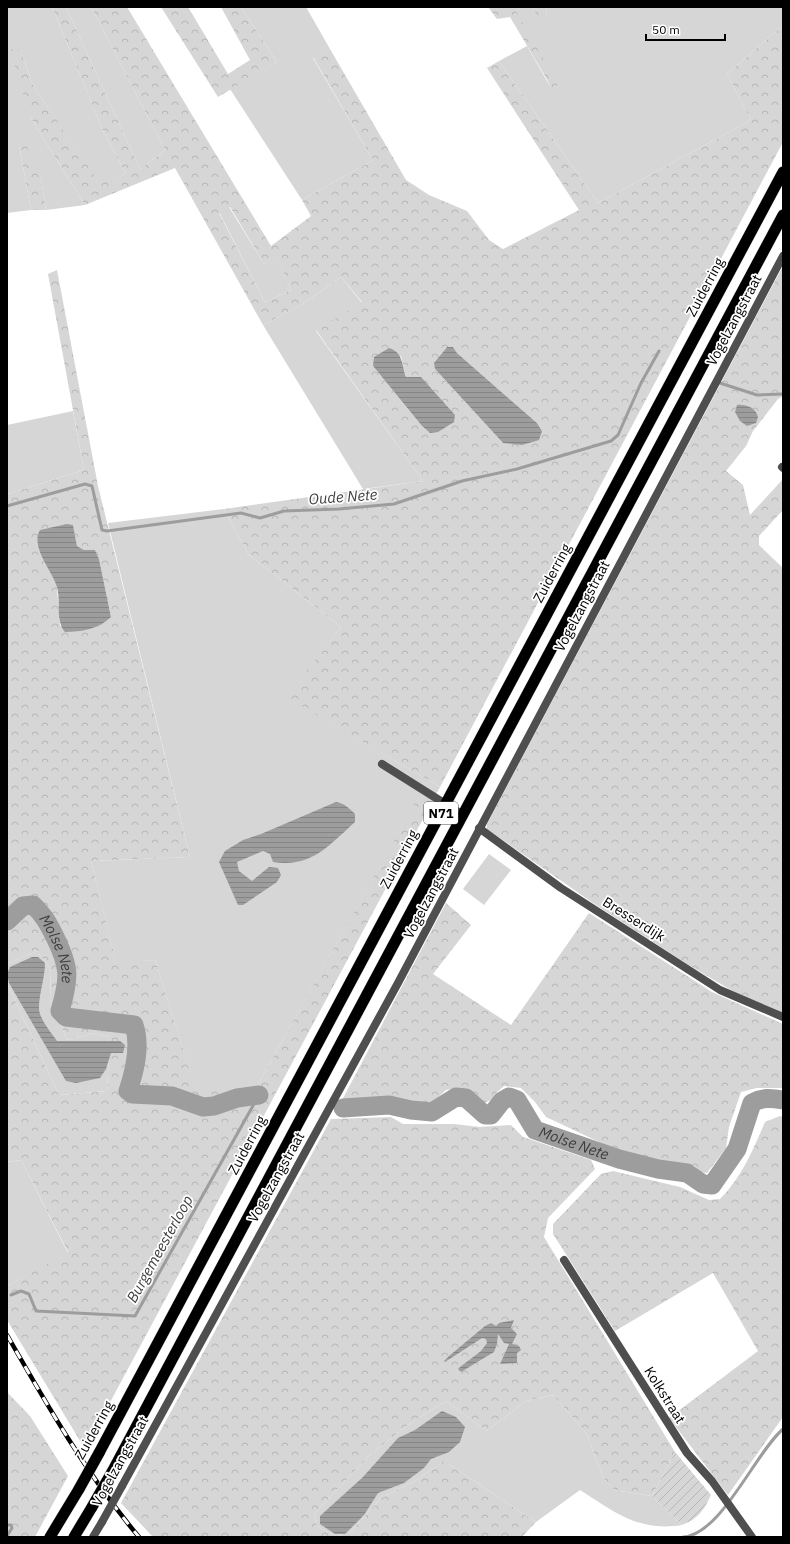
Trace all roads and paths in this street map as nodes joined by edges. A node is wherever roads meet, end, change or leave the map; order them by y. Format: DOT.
graph roads {
  1 [pos="783,172"];
  2 [pos="783,215"];
  3 [pos="783,256"];
  4 [pos="382,764"];
  5 [pos="445,805"];
  6 [pos="463,815"];
  7 [pos="479,828"];
  8 [pos="783,1017"];
  9 [pos="564,1260"];
  10 [pos="50,1537"];
  11 [pos="74,1537"];
  12 [pos="93,1537"];
  13 [pos="752,1537"];
  1 -- 5 [label="highway, Zuiderring / N71"];
  2 -- 6 [label="highway, N71"];
  3 -- 7 [label="street, Vogelzangstraat"];
  4 -- 5 [label="street"];
  5 -- 6 [label="street"];
  5 -- 10 [label="highway, Zuiderring / N71, bridge"];
  6 -- 11 [label="highway, N71, bridge"];
  7 -- 8 [label="street, Bresserdijk"];
  7 -- 12 [label="street, Vogelzangstraat, bridge"];
  9 -- 13 [label="street, Kolkstraat"];
}
